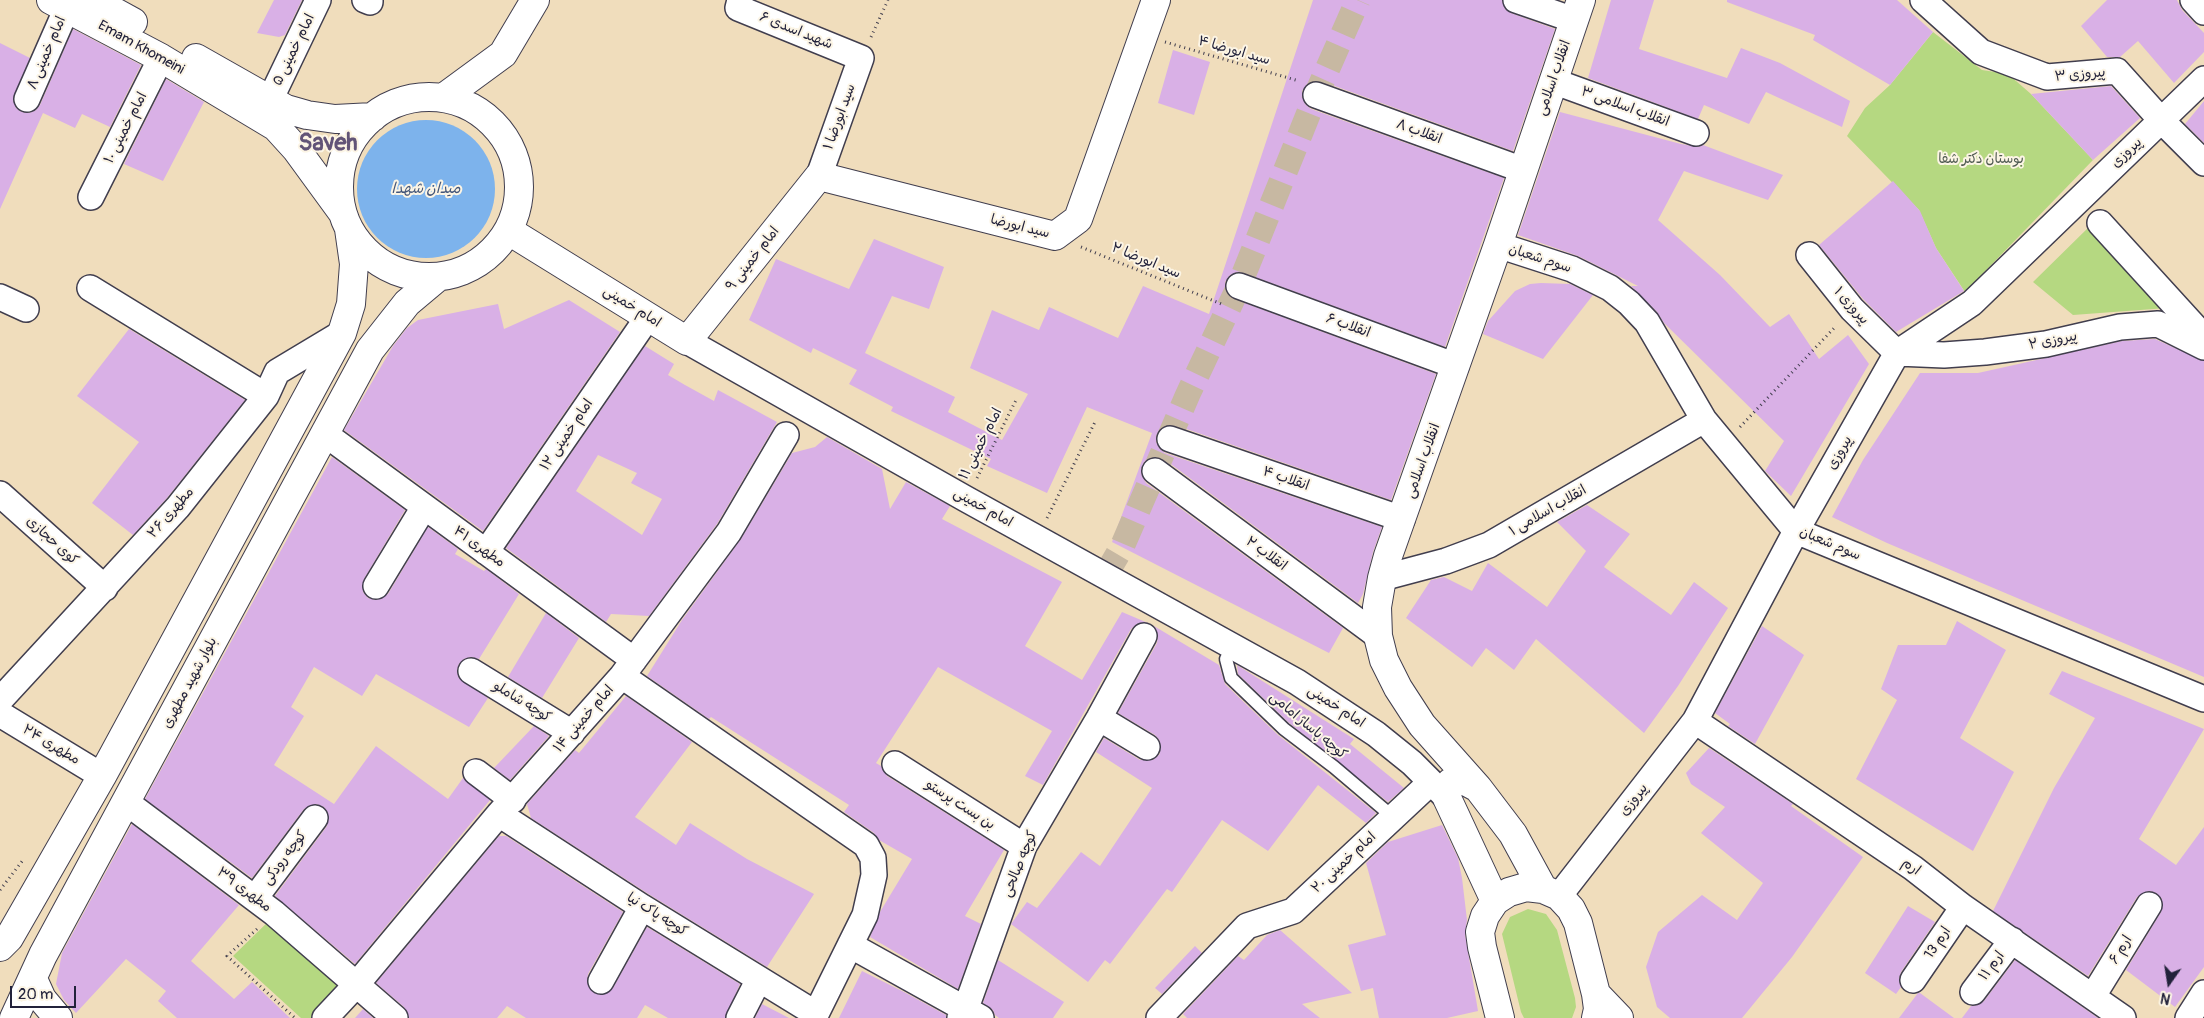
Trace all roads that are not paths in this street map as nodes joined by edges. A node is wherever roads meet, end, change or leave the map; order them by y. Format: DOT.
graph roads {
  1 [pos="93,0"];
  2 [pos="318,0"];
  3 [pos="365,0"];
  4 [pos="370,0"];
  5 [pos="535,0"];
  6 [pos="740,0"];
  7 [pos="1156,0"];
  8 [pos="1516,0"];
  9 [pos="1923,0"];
  10 [pos="2193,0"];
  11 [pos="59,4"];
  12 [pos="1577,10"];
  13 [pos="2204,12"];
  14 [pos="161,58"];
  15 [pos="861,58"];
  16 [pos="2204,79"];
  17 [pos="1553,81"];
  18 [pos="1308,88"];
  19 [pos="443,98"];
  20 [pos="27,99"];
  21 [pos="270,100"];
  22 [pos="373,117"];
  23 [pos="2161,120"];
  24 [pos="1696,132"];
  25 [pos="2204,163"];
  26 [pos="1523,170"];
  27 [pos="819,176"];
  28 [pos="91,198"];
  29 [pos="346,220"];
  30 [pos="2100,223"];
  31 [pos="509,231"];
  32 [pos="1498,245"];
  33 [pos="1809,255"];
  34 [pos="438,277"];
  35 [pos="90,288"];
  36 [pos="1234,296"];
  37 [pos="0,297"];
  38 [pos="26,309"];
  39 [pos="648,317"];
  40 [pos="342,333"];
  41 [pos="2204,337"];
  42 [pos="688,341"];
  43 [pos="2204,347"];
  44 [pos="1897,353"];
  45 [pos="1456,366"];
  46 [pos="266,396"];
  47 [pos="1704,420"];
  48 [pos="325,434"];
  49 [pos="786,435"];
  50 [pos="1170,439"];
  51 [pos="1155,471"];
  52 [pos="0,494"];
  53 [pos="424,507"];
  54 [pos="1402,519"];
  55 [pos="1796,531"];
  56 [pos="486,552"];
  57 [pos="1382,578"];
  58 [pos="376,586"];
  59 [pos="105,588"];
  60 [pos="1144,636"];
  61 [pos="1378,636"];
  62 [pos="1233,646"];
  63 [pos="628,668"];
  64 [pos="471,671"];
  65 [pos="2204,699"];
  66 [pos="0,701"];
  67 [pos="1099,718"];
  68 [pos="1695,720"];
  69 [pos="572,733"];
  70 [pos="1147,747"];
  71 [pos="896,764"];
  72 [pos="476,772"];
  73 [pos="102,776"];
  74 [pos="1478,788"];
  75 [pos="1439,790"];
  76 [pos="126,802"];
  77 [pos="506,807"];
  78 [pos="315,818"];
  79 [pos="1394,818"];
  80 [pos="1024,846"];
  81 [pos="1551,893"];
  82 [pos="255,898"];
  83 [pos="1495,901"];
  84 [pos="2149,905"];
  85 [pos="642,907"];
  86 [pos="1963,907"];
  87 [pos="2012,940"];
  88 [pos="852,942"];
  89 [pos="0,947"];
  90 [pos="33,979"];
  91 [pos="759,979"];
  92 [pos="1913,980"];
  93 [pos="601,981"];
  94 [pos="356,985"];
  95 [pos="1973,992"];
  96 [pos="2204,993"];
  97 [pos="2092,996"];
  98 [pos="1596,1006"];
  99 [pos="0,1012"];
  100 [pos="969,1015"];
  101 [pos="815,1016"];
  102 [pos="3,1018"];
  103 [pos="14,1018"];
  104 [pos="58,1018"];
  105 [pos="325,1018"];
  106 [pos="395,1018"];
  107 [pos="738,1018"];
  108 [pos="1159,1018"];
  109 [pos="1500,1018"];
  110 [pos="1619,1018"];
  111 [pos="2123,1018"];
  112 [pos="2188,1018"];
  1 -- 21 [label="main road"];
  2 -- 21 [label="street, امام خمینی ۵"];
  3 -- 4 [label="street"];
  5 -- 19 [label="main road"];
  6 -- 15 [label="street, شهید اسدی ۶"];
  7 -- 27 [label="main road, سید ابورضا"];
  8 -- 12 [label="street"];
  9 -- 23 [label="street, پیروزی ۳"];
  10 -- 13 [label="street"];
  11 -- 14 [label="main road, Emam Khomeini"];
  11 -- 20 [label="street, امام خمینی ۸"];
  12 -- 17 [label="main road, انقلاب اسلامی"];
  14 -- 28 [label="street, امام خمینی ۱۰"];
  14 -- 29 [label="main road, Emam Khomeini"];
  15 -- 27 [label="street, سید ابورضا ۱"];
  16 -- 23 [label="street, پیروزی"];
  17 -- 24 [label="street, انقلاب اسلامی ۳"];
  17 -- 26 [label="main road, انقلاب اسلامی"];
  18 -- 26 [label="street, انقلاب ۸"];
  19 -- 22 [label="main road"];
  19 -- 31 [label="main road"];
  21 -- 22 [label="main road"];
  22 -- 29 [label="main road"];
  23 -- 25 [label="street"];
  23 -- 44 [label="street, پیروزی"];
  26 -- 32 [label="main road, انقلاب اسلامی"];
  27 -- 42 [label="main road, امام خمینی ۹"];
  29 -- 34 [label="main road"];
  29 -- 40 [label="main road"];
  30 -- 41 [label="street"];
  31 -- 34 [label="main road"];
  31 -- 39 [label="main road, امام خمینی"];
  32 -- 45 [label="main road, انقلاب اسلامی"];
  32 -- 47 [label="street, سوم شعبان"];
  33 -- 44 [label="street, پیروزی ۱"];
  34 -- 48 [label="main road, بلوار شهید مطهری"];
  35 -- 46 [label="street"];
  36 -- 45 [label="street, انقلاب ۶"];
  37 -- 38 [label="street"];
  39 -- 42 [label="main road, امام خمینی"];
  39 -- 56 [label="street, امام خمینی ۱۲"];
  40 -- 46 [label="street, مطهری ۲۶"];
  40 -- 73 [label="main road"];
  42 -- 62 [label="street, امام خمینی"];
  43 -- 44 [label="street, پیروزی ۲"];
  44 -- 55 [label="street, پیروزی"];
  45 -- 54 [label="main road, انقلاب اسلامی"];
  46 -- 59 [label="street, مطهری ۲۶"];
  47 -- 55 [label="street, سوم شعبان"];
  47 -- 57 [label="street, انقلاب اسلامی ۱"];
  48 -- 53 [label="street, مطهری ۴۱"];
  48 -- 76 [label="main road, بلوار شهید مطهری"];
  49 -- 63 [label="street, امام خمینی ۱۴"];
  50 -- 54 [label="street, انقلاب ۴"];
  51 -- 61 [label="street, انقلاب ۲"];
  52 -- 59 [label="street, کوی حجازی"];
  53 -- 56 [label="street, مطهری ۴۱"];
  53 -- 58 [label="street"];
  54 -- 57 [label="main road, انقلاب اسلامی"];
  55 -- 65 [label="street, سوم شعبان"];
  55 -- 68 [label="street, پیروزی"];
  56 -- 63 [label="street, مطهری ۴۱"];
  57 -- 61 [label="main road, انقلاب اسلامی"];
  59 -- 66 [label="street, مطهری ۲۶"];
  60 -- 67 [label="street, کوچه صالحی"];
  61 -- 74 [label="main road, انقلاب اسلامی"];
  62 -- 75 [label="street, امام خمینی"];
  62 -- 79 [label="lane, کوچه پاساژ امامی"];
  63 -- 69 [label="street, امام خمینی ۱۴"];
  63 -- 88 [label="street, مطهری ۴۱"];
  64 -- 69 [label="street, کوچه شاملو"];
  66 -- 73 [label="street, مطهری ۲۴"];
  67 -- 70 [label="street"];
  67 -- 80 [label="street, کوچه صالحی"];
  68 -- 81 [label="street, پیروزی"];
  68 -- 86 [label="street, ارم"];
  69 -- 77 [label="street, امام خمینی ۱۴"];
  71 -- 80 [label="street, بن بست پرستو"];
  72 -- 77 [label="street, کوچه پاک نیا"];
  73 -- 89 [label="main road"];
  74 -- 75 [label="main road"];
  74 -- 81 [label="main road, انقلاب اسلامی"];
  75 -- 79 [label="street, امام خمینی ۲۰"];
  75 -- 83 [label="main road"];
  76 -- 82 [label="street, مطهری ۳۹"];
  76 -- 90 [label="main road, بلوار شهید مطهری"];
  77 -- 85 [label="street, کوچه پاک نیا"];
  77 -- 94 [label="street, امام خمینی ۱۴"];
  78 -- 82 [label="street, کوچه رودکی"];
  79 -- 108 [label="street, امام خمینی ۲۰"];
  80 -- 100 [label="street, کوچه صالحی"];
  81 -- 83 [label="main road"];
  81 -- 98 [label="main road, انقلاب اسلامی"];
  82 -- 94 [label="street, مطهری ۳۹"];
  83 -- 109 [label="main road"];
  84 -- 97 [label="street, ارم ۶"];
  85 -- 91 [label="street, کوچه پاک نیا"];
  85 -- 93 [label="street"];
  86 -- 87 [label="street, ارم"];
  86 -- 92 [label="street, ارم 13"];
  87 -- 95 [label="street, ارم ۱۱"];
  87 -- 97 [label="street, ارم"];
  88 -- 100 [label="street"];
  88 -- 101 [label="street, مطهری ۴۱"];
  90 -- 103 [label="main road, بلوار شهید مطهری"];
  90 -- 104 [label="main road"];
  91 -- 101 [label="street, کوچه پاک نیا"];
  91 -- 107 [label="street"];
  94 -- 105 [label="street, امام خمینی ۱۴"];
  94 -- 106 [label="street, مطهری ۳۹"];
  96 -- 112 [label="street"];
  97 -- 111 [label="street, ارم"];
  98 -- 110 [label="main road"];
  99 -- 102 [label="main road"];
}
